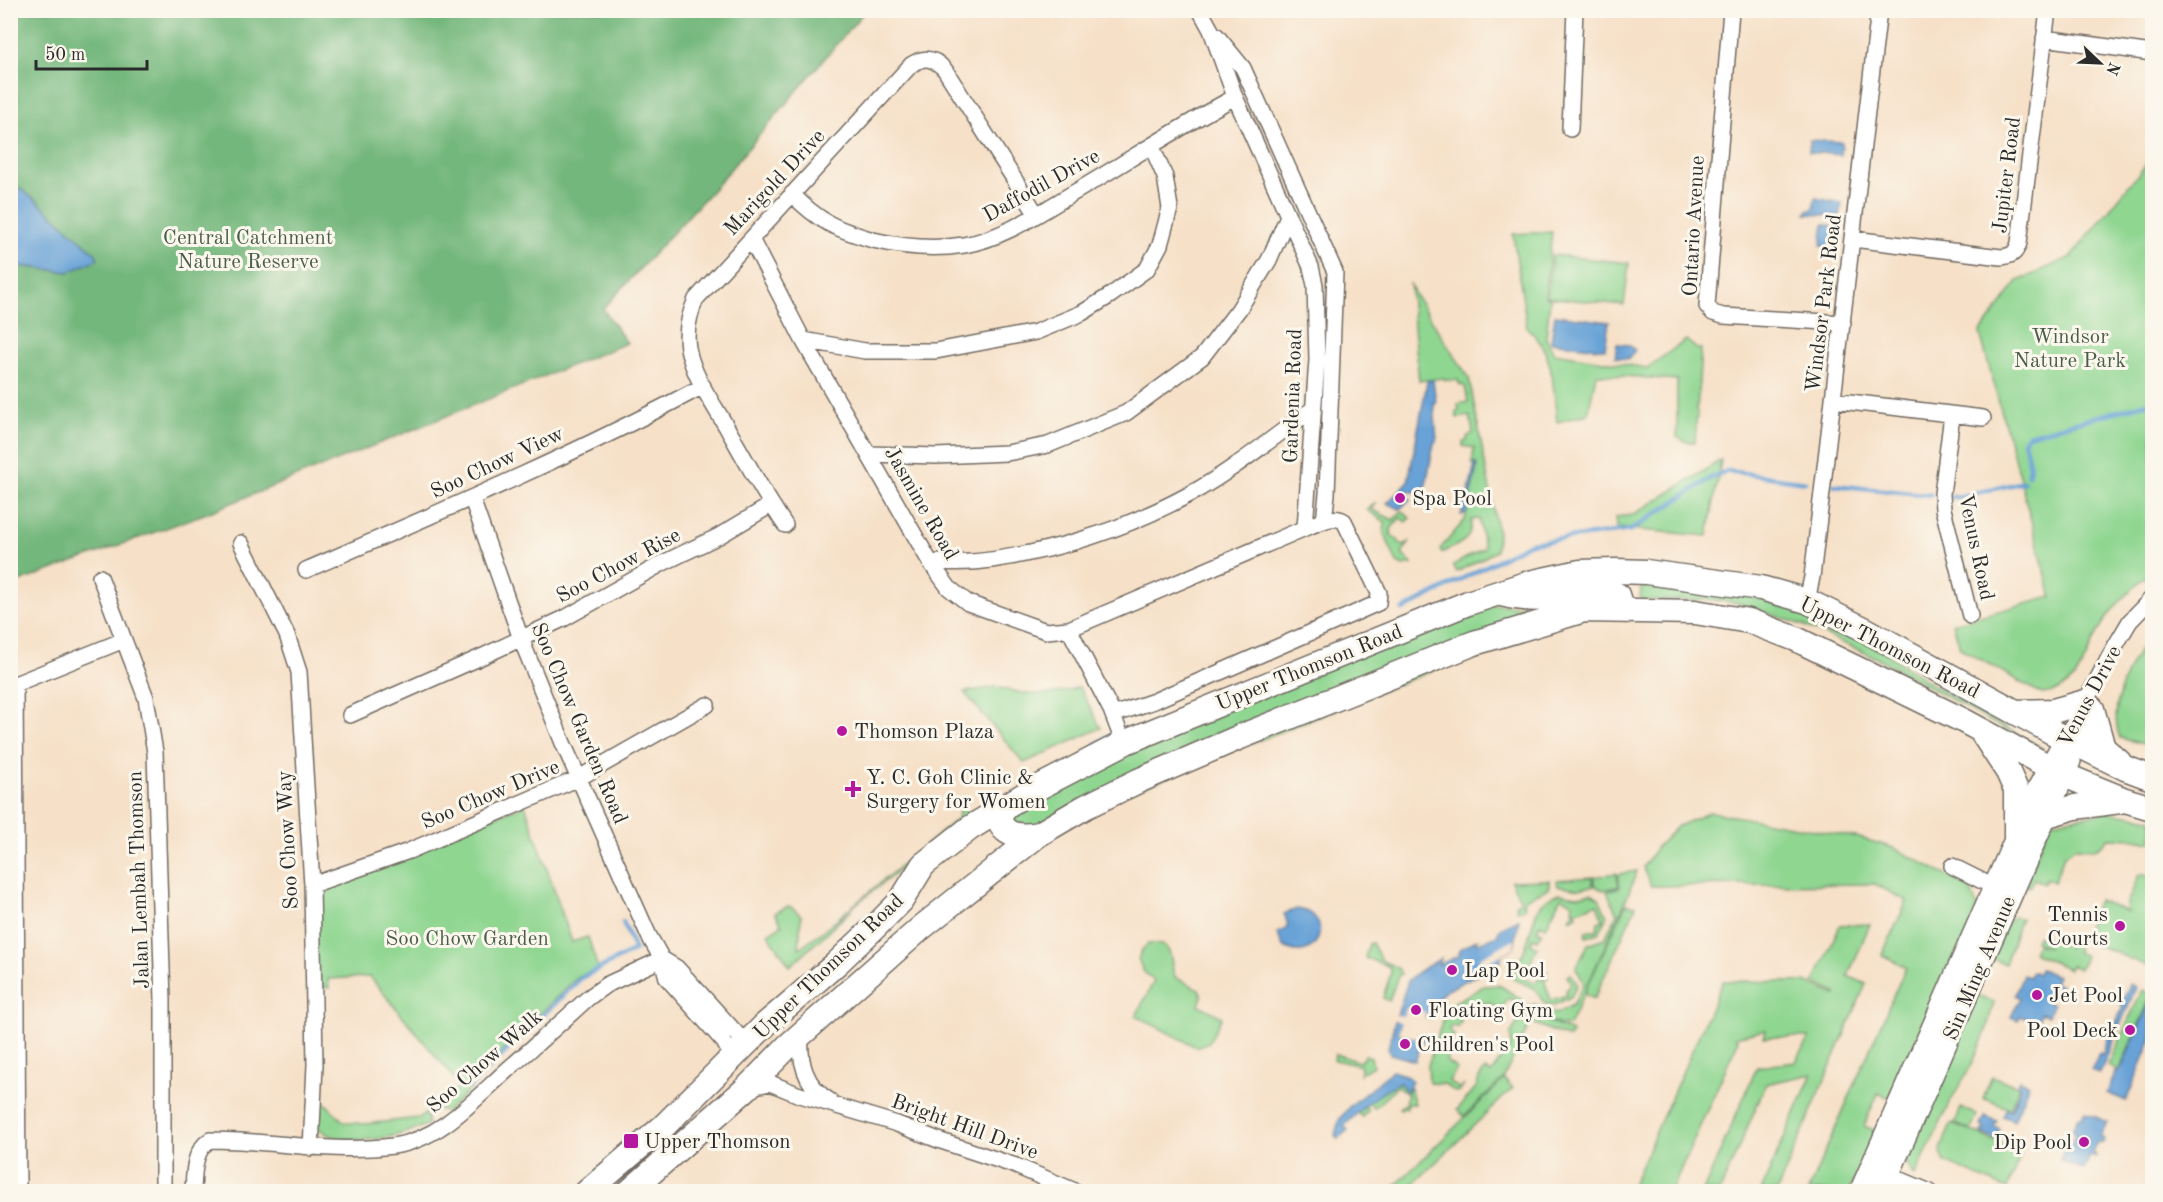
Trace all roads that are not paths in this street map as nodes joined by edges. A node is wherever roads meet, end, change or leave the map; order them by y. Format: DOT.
graph roads {
  1 [pos="1200,10"];
  2 [pos="1575,10"];
  3 [pos="1731,10"];
  4 [pos="1879,10"];
  5 [pos="2048,10"];
  6 [pos="1211,30"];
  7 [pos="2044,38"];
  8 [pos="2152,54"];
  9 [pos="1235,97"];
  10 [pos="1570,129"];
  11 [pos="1152,147"];
  12 [pos="792,194"];
  13 [pos="1037,215"];
  14 [pos="1288,216"];
  15 [pos="751,239"];
  16 [pos="1853,239"];
  17 [pos="1843,322"];
  18 [pos="803,340"];
  19 [pos="703,386"];
  20 [pos="1833,400"];
  21 [pos="1313,409"];
  22 [pos="1952,415"];
  23 [pos="1983,418"];
  24 [pos="869,454"];
  25 [pos="472,499"];
  26 [pos="771,505"];
  27 [pos="1324,521"];
  28 [pos="785,525"];
  29 [pos="1305,528"];
  30 [pos="241,543"];
  31 [pos="930,562"];
  32 [pos="306,570"];
  33 [pos="1646,572"];
  34 [pos="100,577"];
  35 [pos="1499,594"];
  36 [pos="2152,598"];
  37 [pos="1807,601"];
  38 [pos="1632,610"];
  39 [pos="2152,611"];
  40 [pos="1970,616"];
  41 [pos="2134,624"];
  42 [pos="1069,629"];
  43 [pos="521,639"];
  44 [pos="124,640"];
  45 [pos="13,685"];
  46 [pos="707,705"];
  47 [pos="2089,706"];
  48 [pos="2014,712"];
  49 [pos="350,715"];
  50 [pos="1113,715"];
  51 [pos="1980,729"];
  52 [pos="2072,741"];
  53 [pos="1126,742"];
  54 [pos="2125,768"];
  55 [pos="2057,771"];
  56 [pos="579,778"];
  57 [pos="2152,778"];
  58 [pos="2125,800"];
  59 [pos="1007,806"];
  60 [pos="2152,808"];
  61 [pos="2044,816"];
  62 [pos="1039,834"];
  63 [pos="2016,837"];
  64 [pos="1952,866"];
  65 [pos="312,885"];
  66 [pos="2002,891"];
  67 [pos="662,959"];
  68 [pos="801,1034"];
  69 [pos="741,1049"];
  70 [pos="747,1088"];
  71 [pos="837,1104"];
  72 [pos="311,1148"];
  73 [pos="637,1150"];
  74 [pos="652,1171"];
  75 [pos="1877,1183"];
  76 [pos="1055,1188"];
  77 [pos="18,1191"];
  78 [pos="163,1191"];
  79 [pos="193,1191"];
  80 [pos="587,1191"];
  81 [pos="628,1191"];
  82 [pos="1077,1191"];
  83 [pos="1930,1191"];
  1 -- 6 [label="street, Gardenia Road"];
  2 -- 10 [label="street"];
  3 -- 17 [label="street, Ontario Avenue"];
  4 -- 16 [label="street, Windsor Park Road"];
  5 -- 7 [label="street, Jupiter Road"];
  6 -- 9 [label="street, Gardenia Road"];
  6 -- 27 [label="street, Gardenia Road"];
  7 -- 8 [label="street"];
  7 -- 16 [label="street, Jupiter Road"];
  9 -- 11 [label="street, Daffodil Drive"];
  9 -- 14 [label="street, Gardenia Road"];
  11 -- 13 [label="street, Daffodil Drive"];
  11 -- 18 [label="street"];
  12 -- 13 [label="street, Daffodil Drive"];
  12 -- 13 [label="street, Marigold Drive"];
  12 -- 15 [label="street, Marigold Drive"];
  14 -- 21 [label="street, Gardenia Road"];
  14 -- 24 [label="street"];
  15 -- 18 [label="street, Jasmine Road"];
  15 -- 19 [label="street, Marigold Drive"];
  16 -- 17 [label="street, Windsor Park Road"];
  17 -- 20 [label="street, Windsor Park Road"];
  18 -- 24 [label="street, Jasmine Road"];
  19 -- 25 [label="street, Soo Chow View"];
  19 -- 26 [label="street, Marigold Drive"];
  20 -- 22 [label="street"];
  20 -- 37 [label="street, Windsor Park Road"];
  21 -- 29 [label="street, Gardenia Road"];
  21 -- 31 [label="street"];
  22 -- 23 [label="street"];
  22 -- 40 [label="street, Venus Road"];
  24 -- 31 [label="street, Jasmine Road"];
  25 -- 32 [label="street, Soo Chow View"];
  25 -- 43 [label="street, Soo Chow Garden Road"];
  26 -- 28 [label="street, Marigold Drive"];
  26 -- 43 [label="street, Soo Chow Rise"];
  27 -- 29 [label="street"];
  27 -- 50 [label="street"];
  29 -- 42 [label="street"];
  30 -- 65 [label="street, Soo Chow Way"];
  31 -- 42 [label="street, Jasmine Road"];
  33 -- 35 [label="main road, Upper Thomson Road"];
  33 -- 37 [label="main road, Upper Thomson Road"];
  33 -- 38 [label="main road"];
  34 -- 44 [label="street, Jalan Lembah Thomson"];
  35 -- 38 [label="main road"];
  35 -- 53 [label="main road, Upper Thomson Road"];
  36 -- 41 [label="street, Venus Drive"];
  37 -- 48 [label="main road, Upper Thomson Road"];
  38 -- 51 [label="main road, Upper Thomson Road"];
  38 -- 62 [label="main road, Upper Thomson Road"];
  39 -- 41 [label="street, Venus Drive"];
  41 -- 47 [label="street, Venus Drive"];
  42 -- 50 [label="street"];
  43 -- 49 [label="street, Soo Chow Rise"];
  43 -- 56 [label="street, Soo Chow Garden Road"];
  44 -- 45 [label="street"];
  44 -- 78 [label="street, Jalan Lembah Thomson"];
  45 -- 77 [label="street"];
  46 -- 56 [label="street, Soo Chow Drive"];
  47 -- 48 [label="main road"];
  47 -- 52 [label="street, Venus Drive"];
  47 -- 54 [label="main road"];
  48 -- 52 [label="main road, Upper Thomson Road"];
  50 -- 53 [label="street"];
  51 -- 55 [label="main road, Upper Thomson Road"];
  51 -- 63 [label="main road"];
  52 -- 54 [label="main road, Upper Thomson Road"];
  52 -- 55 [label="main road, Venus Drive"];
  53 -- 59 [label="main road, Upper Thomson Road"];
  54 -- 57 [label="main road, Upper Thomson Road"];
  55 -- 58 [label="main road, Upper Thomson Road"];
  55 -- 61 [label="main road, Sin Ming Avenue"];
  55 -- 63 [label="main road, Sin Ming Avenue"];
  56 -- 65 [label="street, Soo Chow Drive"];
  56 -- 67 [label="street, Soo Chow Garden Road"];
  58 -- 60 [label="main road, Upper Thomson Road"];
  58 -- 61 [label="main road"];
  59 -- 62 [label="main road"];
  59 -- 69 [label="main road, Upper Thomson Road"];
  61 -- 66 [label="main road, Sin Ming Avenue"];
  62 -- 68 [label="main road, Upper Thomson Road"];
  63 -- 66 [label="main road, Sin Ming Avenue"];
  64 -- 66 [label="street"];
  65 -- 72 [label="street, Soo Chow Way"];
  66 -- 75 [label="main road, Sin Ming Avenue"];
  67 -- 69 [label="street, Soo Chow Garden Road"];
  67 -- 69 [label="street, Soo Chow Garden Road"];
  67 -- 72 [label="street, Soo Chow Walk"];
  68 -- 70 [label="main road, Upper Thomson Road"];
  68 -- 71 [label="street, Bright Hill Drive"];
  69 -- 73 [label="main road, Upper Thomson Road"];
  70 -- 71 [label="street, Bright Hill Drive"];
  70 -- 74 [label="main road, Upper Thomson Road"];
  71 -- 76 [label="street, Bright Hill Drive"];
  72 -- 79 [label="street, Soo Chow Walk"];
  73 -- 74 [label="main road"];
  73 -- 80 [label="main road, Upper Thomson Road"];
  74 -- 81 [label="main road, Upper Thomson Road"];
  75 -- 83 [label="street"];
  76 -- 82 [label="street, Bright Hill Drive"];
}
